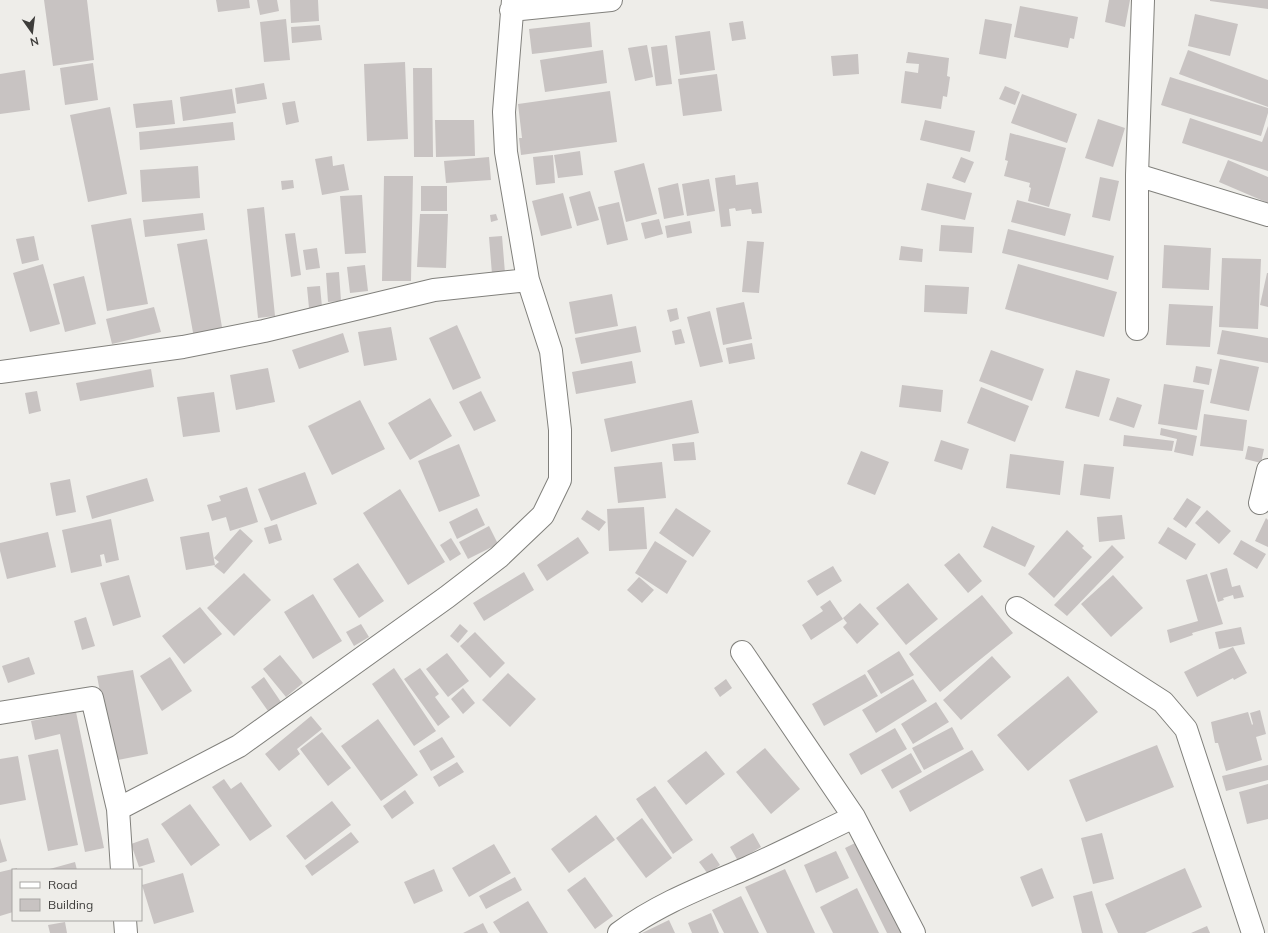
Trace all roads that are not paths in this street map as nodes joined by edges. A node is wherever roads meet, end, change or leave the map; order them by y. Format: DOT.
graph roads {
  1 [pos="610,0"];
  2 [pos="1142,0"];
  3 [pos="512,5"];
  4 [pos="1137,175"];
  5 [pos="1268,215"];
  6 [pos="528,280"];
  7 [pos="1137,329"];
  8 [pos="0,372"];
  9 [pos="1268,470"];
  10 [pos="1260,503"];
  11 [pos="1017,608"];
  12 [pos="742,652"];
  13 [pos="0,713"];
  14 [pos="118,809"];
  15 [pos="854,817"];
  16 [pos="122,869"];
  17 [pos="125,921"];
  18 [pos="126,933"];
  19 [pos="619,933"];
  20 [pos="914,933"];
  21 [pos="1253,933"];
  1 -- 3 [label="street"];
  2 -- 4 [label="street"];
  3 -- 6 [label="street"];
  4 -- 5 [label="street"];
  4 -- 7 [label="street"];
  6 -- 8 [label="street"];
  6 -- 14 [label="street"];
  9 -- 10 [label="street"];
  11 -- 21 [label="street"];
  12 -- 15 [label="street"];
  13 -- 14 [label="street"];
  14 -- 16 [label="street"];
  15 -- 19 [label="street"];
  15 -- 20 [label="street"];
  17 -- 18 [label="street"];
}
